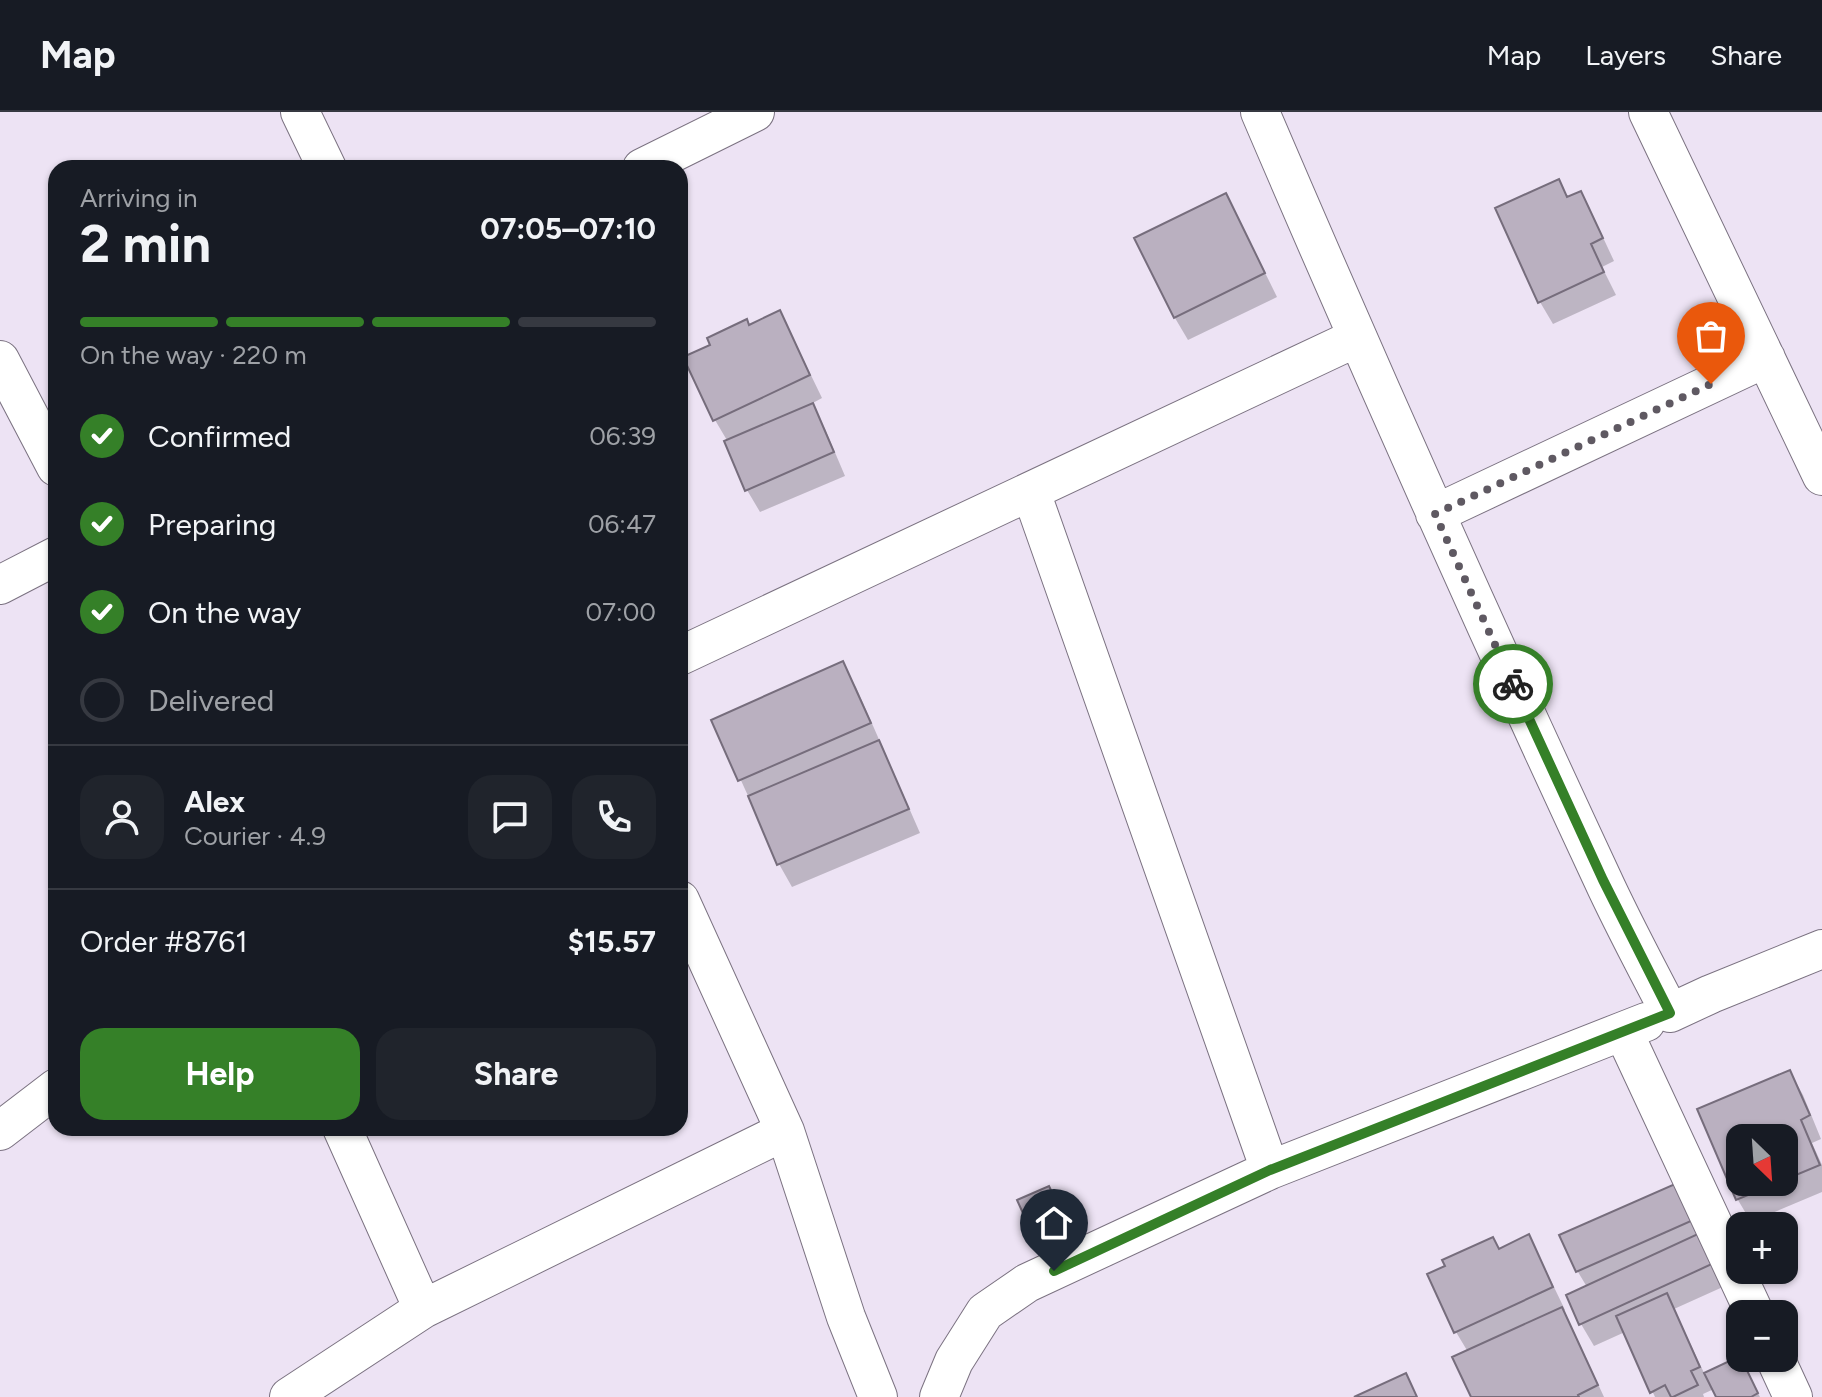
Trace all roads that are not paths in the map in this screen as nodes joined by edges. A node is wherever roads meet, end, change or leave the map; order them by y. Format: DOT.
graph roads {
  1 [pos="300,112"];
  2 [pos="755,112"];
  3 [pos="1260,112"];
  4 [pos="1648,112"];
  5 [pos="323,160"];
  6 [pos="658,160"];
  7 [pos="1356,338"];
  8 [pos="1766,358"];
  9 [pos="0,360"];
  10 [pos="48,452"];
  11 [pos="1822,476"];
  12 [pos="1031,492"];
  13 [pos="1435,514"];
  14 [pos="48,560"];
  15 [pos="0,585"];
  16 [pos="688,652"];
  17 [pos="688,918"];
  18 [pos="1822,949"];
  19 [pos="1670,1013"];
  20 [pos="1623,1031"];
  21 [pos="48,1094"];
  22 [pos="0,1131"];
  23 [pos="785,1131"];
  24 [pos="346,1136"];
  25 [pos="1270,1170"];
  26 [pos="1748,1300"];
  27 [pos="423,1309"];
  28 [pos="1781,1372"];
  29 [pos="289,1397"];
  30 [pos="878,1397"];
  31 [pos="939,1397"];
  32 [pos="1793,1397"];
  1 -- 5 [label="street"];
  2 -- 6 [label="street"];
  3 -- 7 [label="street"];
  4 -- 8 [label="street"];
  7 -- 12 [label="street"];
  7 -- 13 [label="street"];
  8 -- 11 [label="street"];
  8 -- 13 [label="street"];
  9 -- 10 [label="street"];
  12 -- 16 [label="street"];
  12 -- 25 [label="street"];
  13 -- 19 [label="street"];
  14 -- 15 [label="street"];
  17 -- 23 [label="street"];
  18 -- 19 [label="street"];
  19 -- 20 [label="street"];
  20 -- 25 [label="street"];
  20 -- 26 [label="street"];
  21 -- 22 [label="street"];
  23 -- 27 [label="street"];
  23 -- 30 [label="street"];
  24 -- 27 [label="street"];
  25 -- 31 [label="street"];
  27 -- 29 [label="street"];
  28 -- 32 [label="street"];
}
